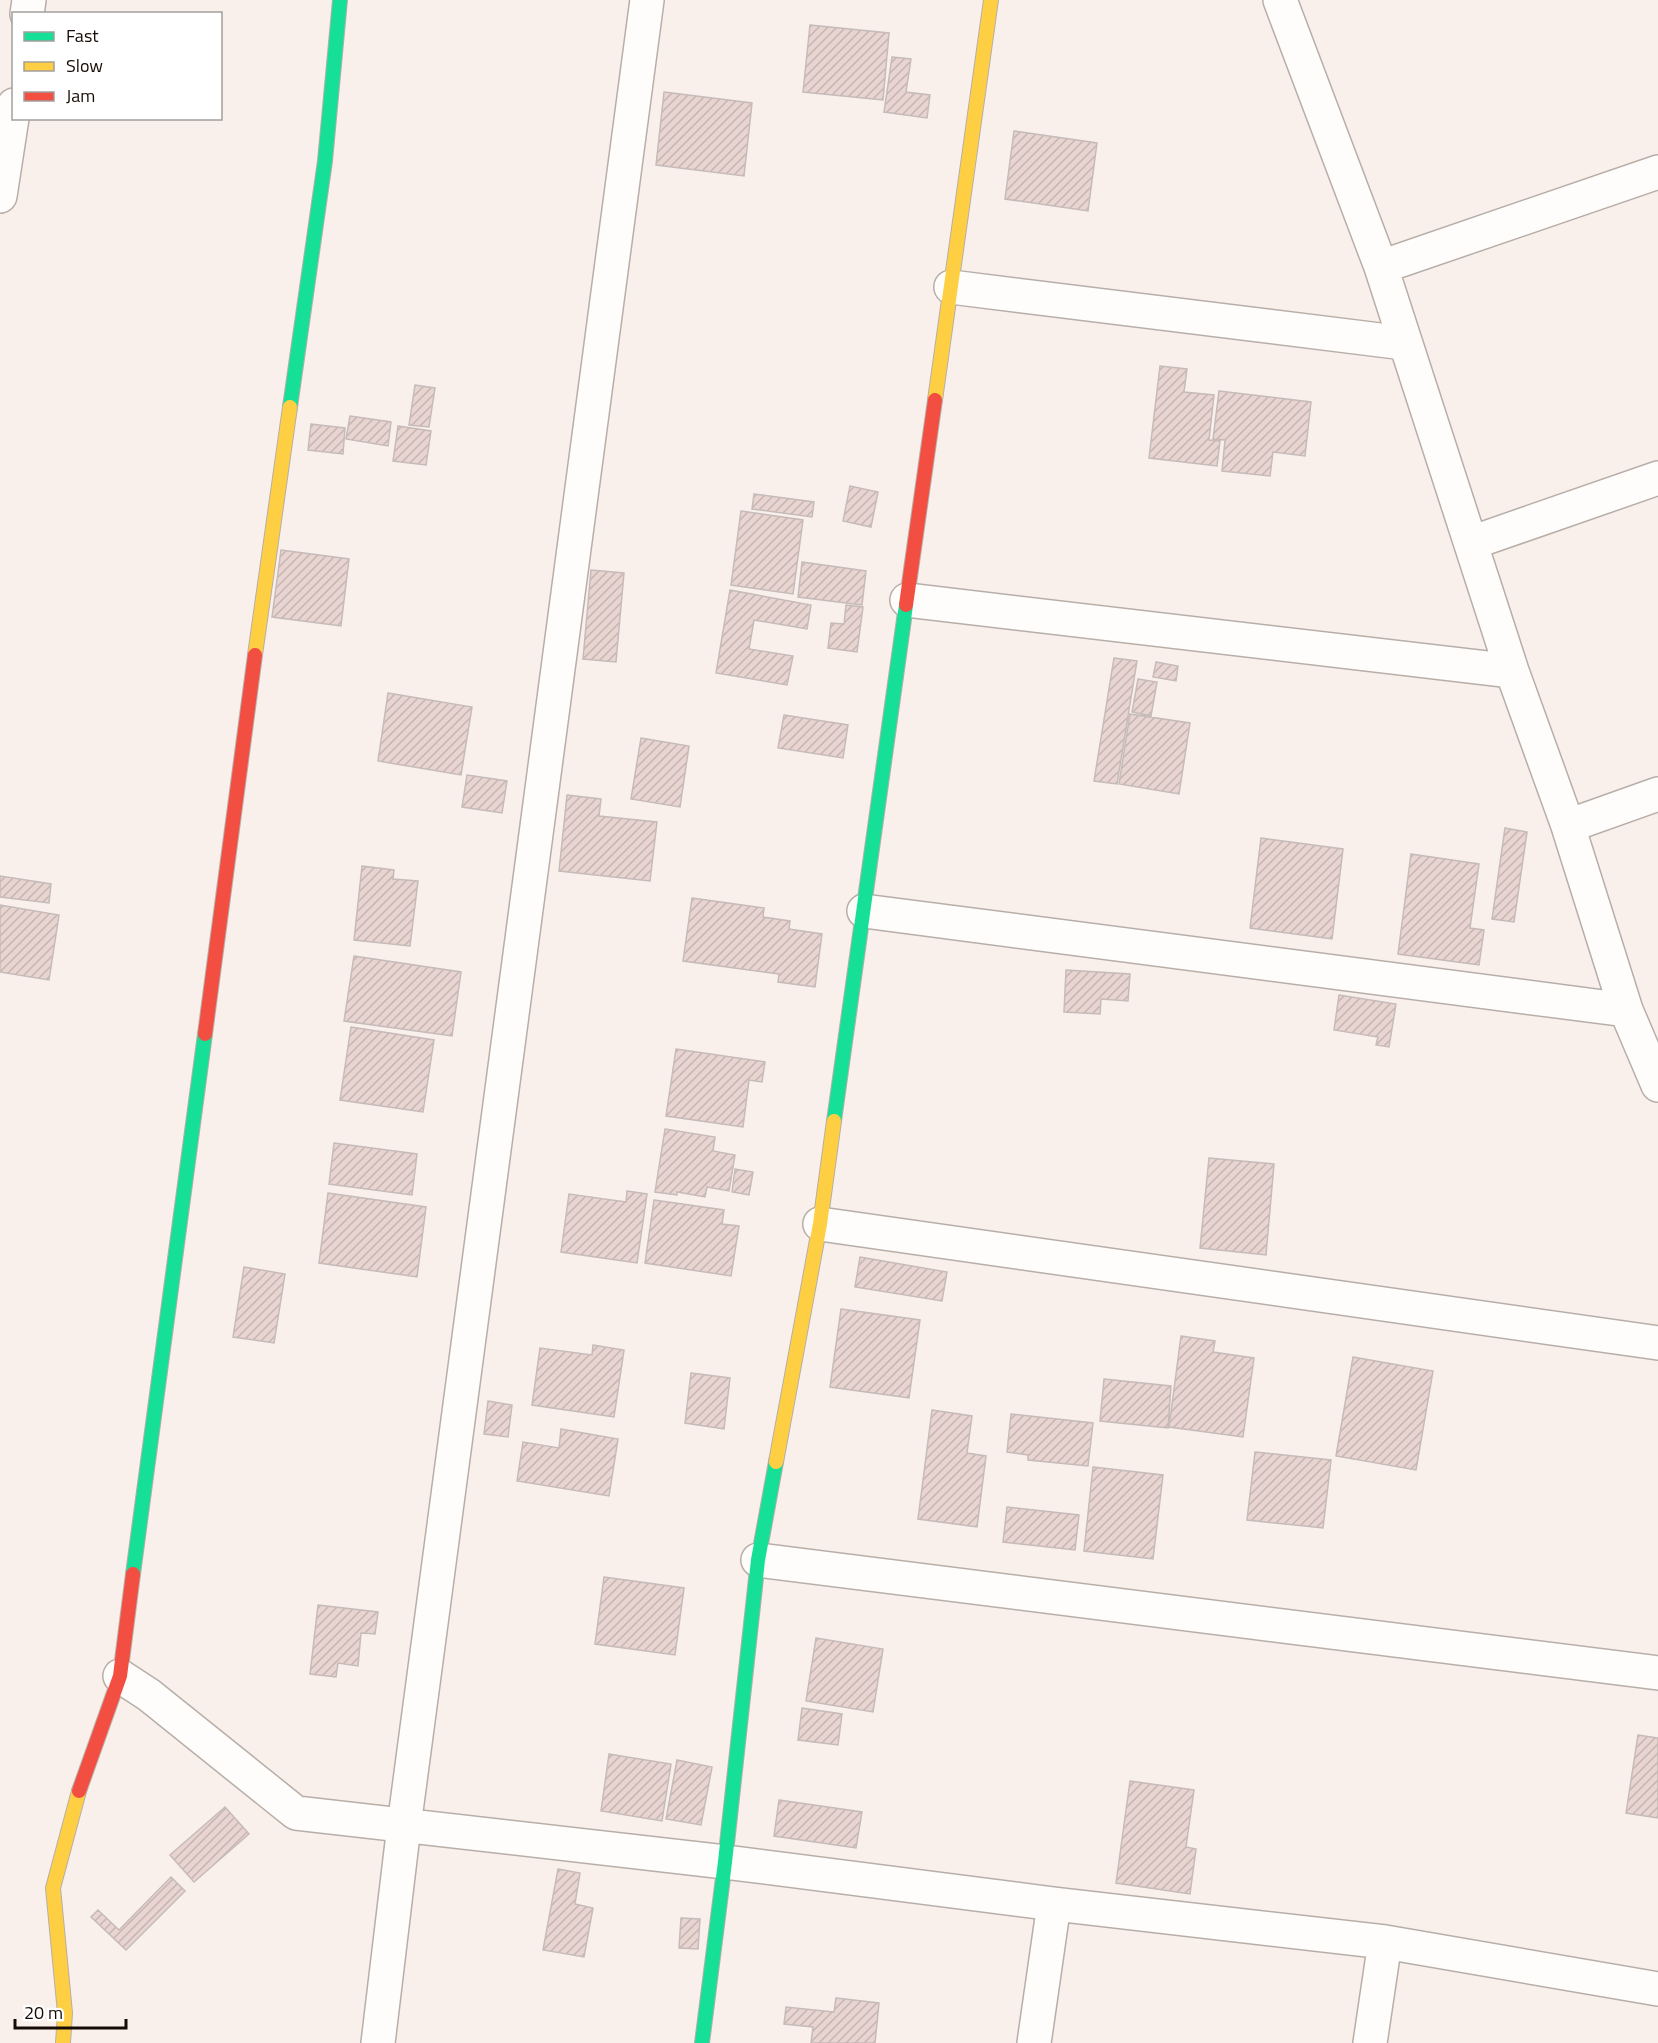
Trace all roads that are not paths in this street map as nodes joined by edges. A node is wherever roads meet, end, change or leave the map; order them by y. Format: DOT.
graph roads {
  1 [pos="340,0"];
  2 [pos="647,0"];
  3 [pos="992,0"];
  4 [pos="1281,0"];
  5 [pos="12,118"];
  6 [pos="1658,172"];
  7 [pos="0,196"];
  8 [pos="1381,267"];
  9 [pos="951,288"];
  10 [pos="1404,344"];
  11 [pos="1658,478"];
  12 [pos="1471,543"];
  13 [pos="908,600"];
  14 [pos="1512,671"];
  15 [pos="1658,794"];
  16 [pos="1568,826"];
  17 [pos="864,911"];
  18 [pos="1626,1010"];
  19 [pos="1658,1085"];
  20 [pos="820,1224"];
  21 [pos="1658,1343"];
  22 [pos="758,1560"];
  23 [pos="1658,1673"];
  24 [pos="120,1676"];
  25 [pos="404,1826"];
  26 [pos="726,1862"];
  27 [pos="1054,1904"];
  28 [pos="1385,1942"];
  29 [pos="1658,1989"];
  30 [pos="63,2043"];
  31 [pos="378,2043"];
  32 [pos="702,2043"];
  33 [pos="1034,2043"];
  34 [pos="1370,2043"];
  1 -- 24 [label="street"];
  2 -- 25 [label="street"];
  3 -- 9 [label="street"];
  4 -- 8 [label="street"];
  5 -- 7 [label="street"];
  6 -- 8 [label="street"];
  8 -- 10 [label="street"];
  9 -- 10 [label="street"];
  9 -- 13 [label="street"];
  10 -- 12 [label="street"];
  11 -- 12 [label="street"];
  12 -- 14 [label="street"];
  13 -- 14 [label="street"];
  13 -- 17 [label="street"];
  14 -- 16 [label="street"];
  15 -- 16 [label="street"];
  16 -- 18 [label="street"];
  17 -- 18 [label="street"];
  17 -- 20 [label="street"];
  18 -- 19 [label="street"];
  20 -- 21 [label="street"];
  20 -- 22 [label="street"];
  22 -- 23 [label="street"];
  22 -- 26 [label="street"];
  24 -- 25 [label="street"];
  24 -- 30 [label="street"];
  25 -- 26 [label="street"];
  25 -- 31 [label="street"];
  26 -- 27 [label="street"];
  26 -- 32 [label="street"];
  27 -- 28 [label="street"];
  27 -- 33 [label="street"];
  28 -- 29 [label="street"];
  28 -- 34 [label="street"];
}
